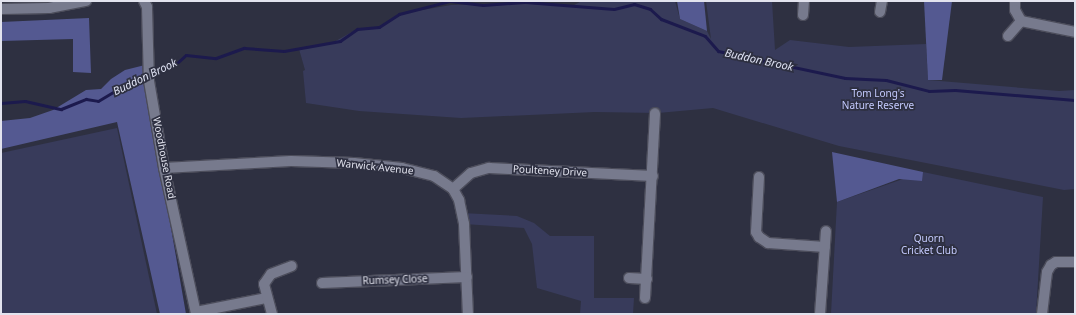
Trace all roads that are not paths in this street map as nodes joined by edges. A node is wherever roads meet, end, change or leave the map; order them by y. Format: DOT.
graph roads {
  1 [pos="86,1"];
  2 [pos="144,1"];
  3 [pos="804,1"];
  4 [pos="882,1"];
  5 [pos="1015,1"];
  6 [pos="1,10"];
  7 [pos="880,12"];
  8 [pos="803,15"];
  9 [pos="1021,22"];
  10 [pos="1075,32"];
  11 [pos="1008,36"];
  12 [pos="655,113"];
  13 [pos="164,168"];
  14 [pos="653,176"];
  15 [pos="759,177"];
  16 [pos="453,189"];
  17 [pos="826,231"];
  18 [pos="825,247"];
  19 [pos="1075,262"];
  20 [pos="292,266"];
  21 [pos="467,277"];
  22 [pos="629,278"];
  23 [pos="647,279"];
  24 [pos="322,283"];
  25 [pos="266,298"];
  26 [pos="646,298"];
  27 [pos="196,313"];
  28 [pos="272,314"];
  29 [pos="468,314"];
  30 [pos="820,314"];
  31 [pos="1042,314"];
  1 -- 6 [label="street"];
  2 -- 13 [label="street, Woodhouse Road"];
  3 -- 8 [label="street"];
  4 -- 7 [label="street"];
  5 -- 9 [label="street"];
  9 -- 10 [label="street"];
  9 -- 11 [label="street"];
  12 -- 14 [label="street"];
  13 -- 16 [label="street, Warwick Avenue"];
  13 -- 27 [label="street, Woodhouse Road"];
  14 -- 16 [label="street, Poulteney Drive"];
  14 -- 23 [label="street"];
  15 -- 18 [label="street"];
  16 -- 21 [label="street"];
  17 -- 18 [label="street"];
  18 -- 30 [label="street"];
  19 -- 31 [label="street"];
  20 -- 25 [label="street"];
  21 -- 24 [label="street, Rumsey Close"];
  21 -- 29 [label="street"];
  22 -- 23 [label="street"];
  23 -- 26 [label="street"];
  25 -- 27 [label="street"];
  25 -- 28 [label="street"];
}
